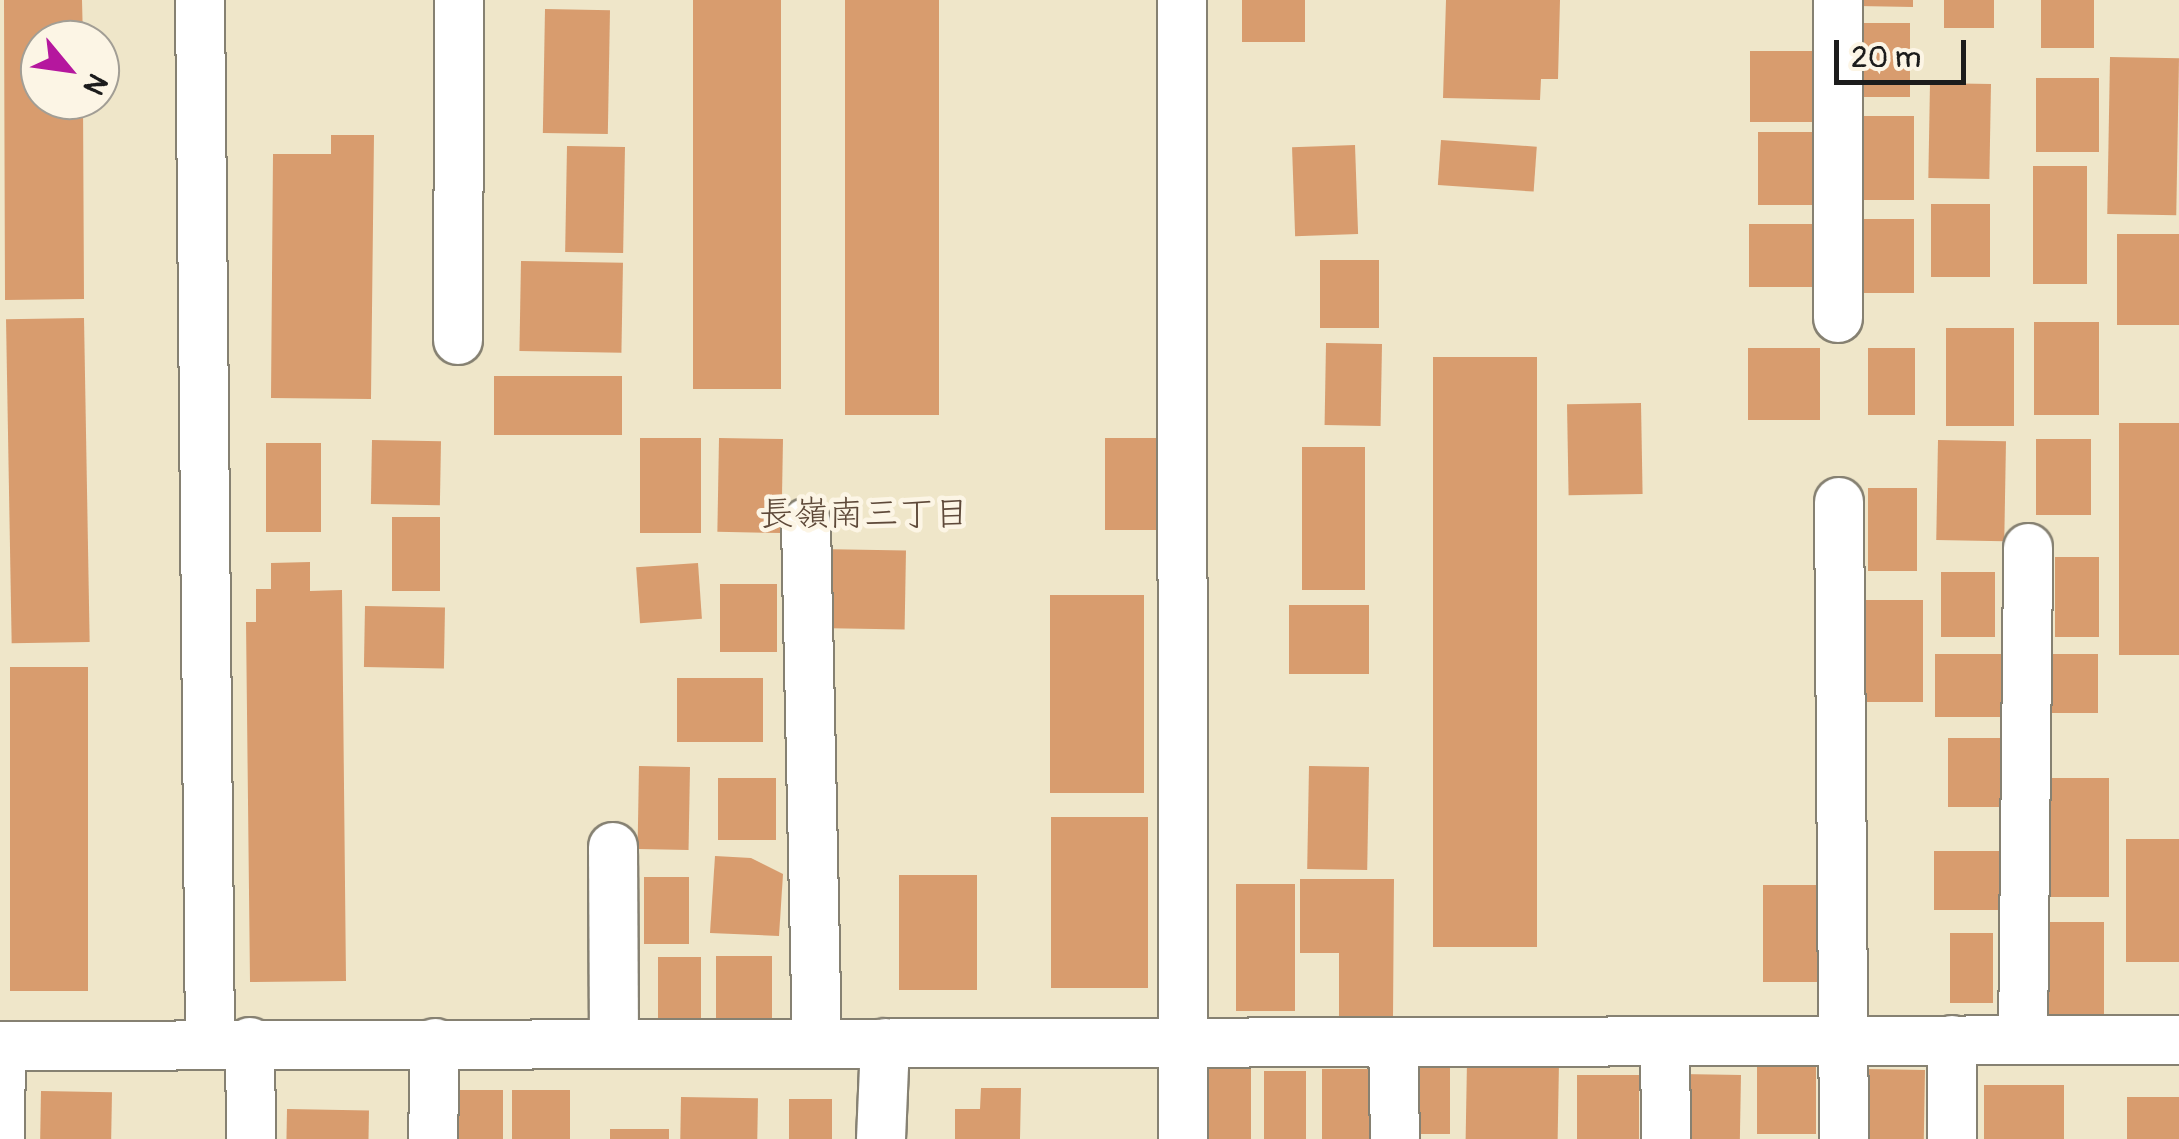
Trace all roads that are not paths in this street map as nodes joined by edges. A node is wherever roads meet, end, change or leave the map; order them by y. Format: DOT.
graph roads {
  1 [pos="200,0"];
  2 [pos="459,0"];
  3 [pos="1182,0"];
  4 [pos="1838,0"];
  5 [pos="1838,318"];
  6 [pos="458,340"];
  7 [pos="1840,502"];
  8 [pos="806,522"];
  9 [pos="2028,548"];
  10 [pos="614,846"];
  11 [pos="1952,1040"];
  12 [pos="2023,1040"];
  13 [pos="2179,1040"];
  14 [pos="1666,1041"];
  15 [pos="1842,1041"];
  16 [pos="614,1042"];
  17 [pos="817,1042"];
  18 [pos="1182,1042"];
  19 [pos="1394,1042"];
  20 [pos="230,1043"];
  21 [pos="435,1043"];
  22 [pos="885,1043"];
  23 [pos="1,1046"];
  24 [pos="0,1139"];
  25 [pos="251,1139"];
  26 [pos="433,1139"];
  27 [pos="881,1139"];
  28 [pos="1184,1139"];
  29 [pos="1395,1139"];
  30 [pos="1666,1139"];
  31 [pos="1844,1139"];
  32 [pos="1952,1139"];
  1 -- 20 [label="street"];
  2 -- 6 [label="street"];
  3 -- 18 [label="street"];
  4 -- 5 [label="street"];
  7 -- 15 [label="street"];
  8 -- 17 [label="street"];
  9 -- 12 [label="street"];
  10 -- 16 [label="street"];
  11 -- 12 [label="street"];
  11 -- 15 [label="street"];
  11 -- 32 [label="street"];
  12 -- 13 [label="street"];
  14 -- 15 [label="street"];
  14 -- 19 [label="street"];
  14 -- 30 [label="street"];
  15 -- 31 [label="street"];
  16 -- 17 [label="street"];
  16 -- 21 [label="street"];
  17 -- 22 [label="street"];
  18 -- 19 [label="street"];
  18 -- 22 [label="street"];
  18 -- 28 [label="street"];
  19 -- 29 [label="street"];
  20 -- 21 [label="street"];
  20 -- 23 [label="street"];
  20 -- 25 [label="street"];
  21 -- 26 [label="street"];
  22 -- 27 [label="street"];
  23 -- 24 [label="street"];
}
